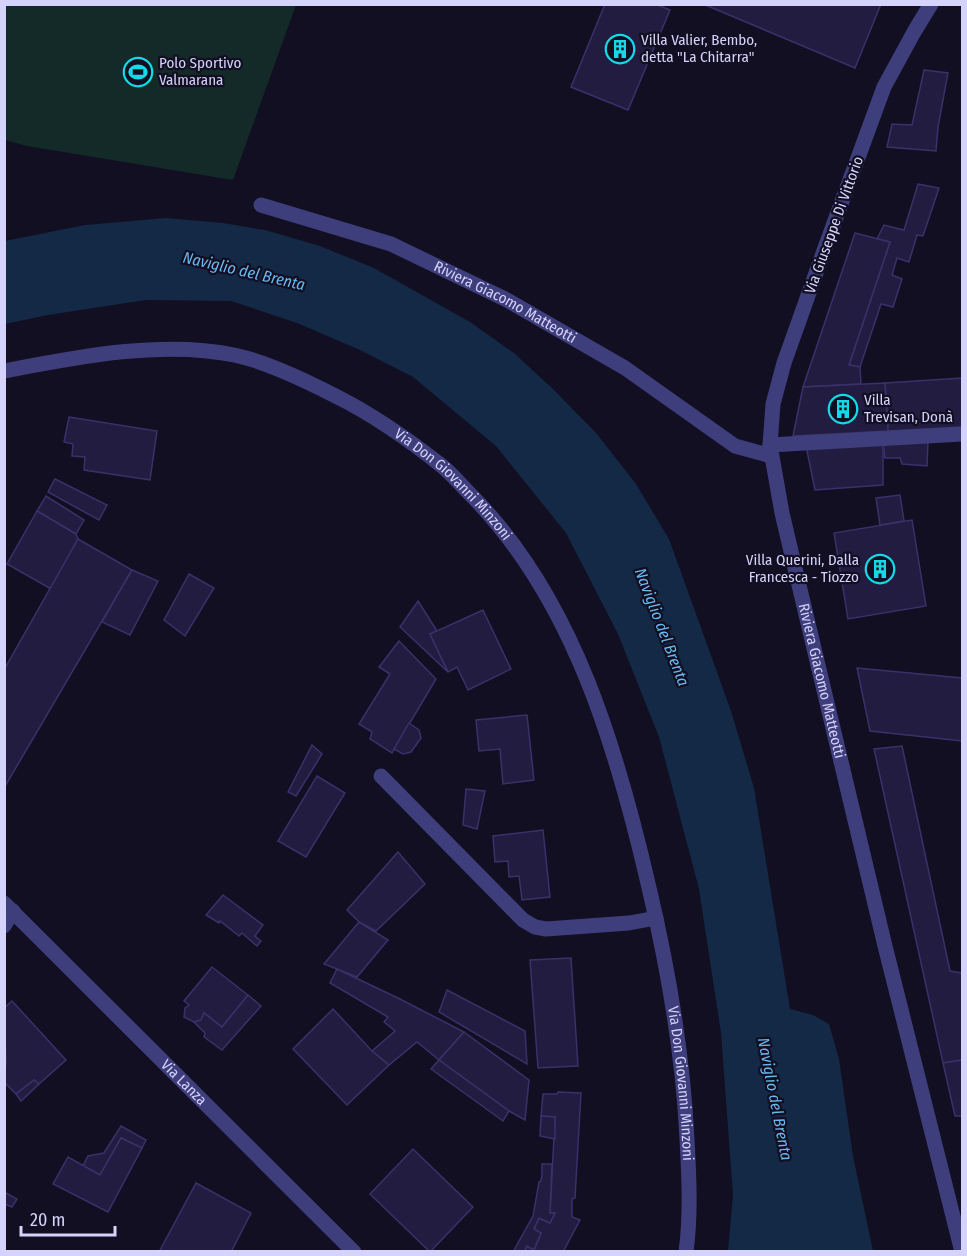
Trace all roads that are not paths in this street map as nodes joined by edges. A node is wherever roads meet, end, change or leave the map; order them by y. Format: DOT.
graph roads {
  1 [pos="931,4"];
  2 [pos="261,205"];
  3 [pos="4,371"];
  4 [pos="963,434"];
  5 [pos="771,450"];
  6 [pos="381,776"];
  7 [pos="9,907"];
  8 [pos="656,918"];
  9 [pos="4,926"];
  10 [pos="354,1251"];
  11 [pos="686,1251"];
  12 [pos="963,1251"];
  1 -- 5 [label="street, Via Giuseppe Di Vittorio"];
  2 -- 5 [label="street, Riviera Giacomo Matteotti"];
  3 -- 8 [label="street, Via Don Giovanni Minzoni"];
  4 -- 5 [label="street"];
  5 -- 12 [label="street, Riviera Giacomo Matteotti"];
  6 -- 8 [label="street"];
  7 -- 9 [label="street, Via Lanza"];
  7 -- 10 [label="street, Via Lanza"];
  8 -- 11 [label="street, Via Don Giovanni Minzoni"];
}
